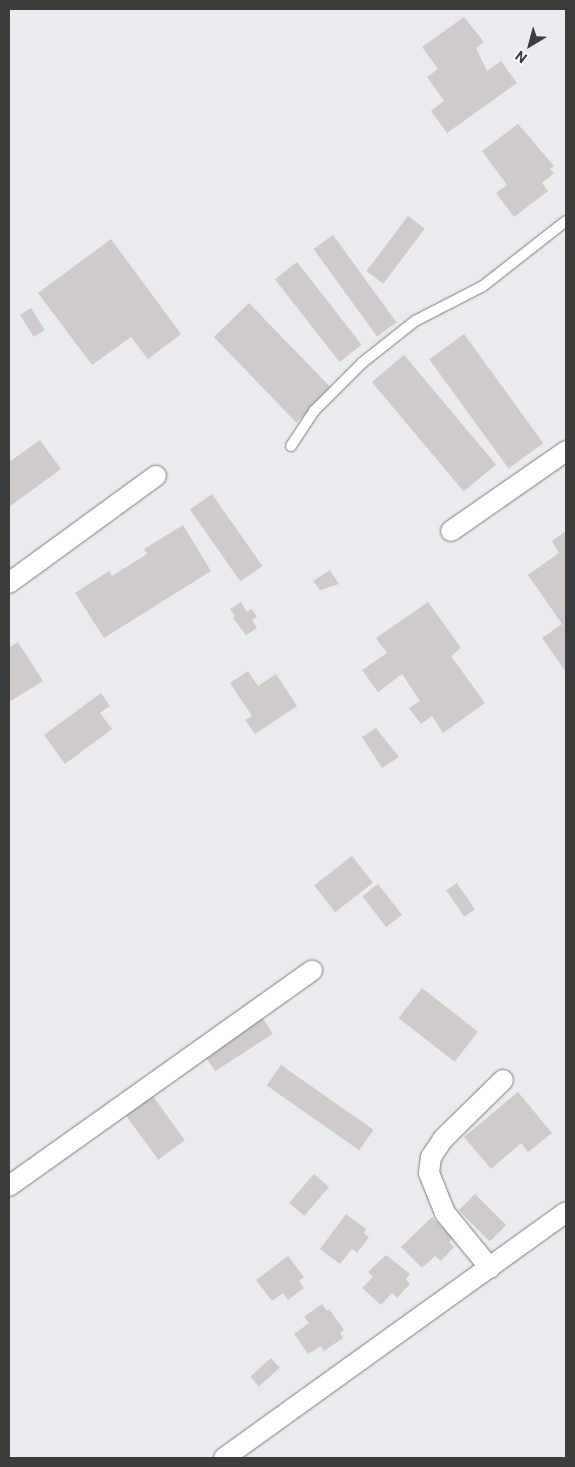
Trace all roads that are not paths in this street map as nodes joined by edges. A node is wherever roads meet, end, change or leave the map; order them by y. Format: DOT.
graph roads {
  1 [pos="566,221"];
  2 [pos="292,446"];
  3 [pos="566,451"];
  4 [pos="156,476"];
  5 [pos="451,531"];
  6 [pos="9,583"];
  7 [pos="312,971"];
  8 [pos="503,1080"];
  9 [pos="9,1186"];
  10 [pos="566,1212"];
  11 [pos="490,1268"];
  12 [pos="224,1458"];
  1 -- 2 [label="lane"];
  3 -- 5 [label="street"];
  4 -- 6 [label="street"];
  7 -- 9 [label="street"];
  8 -- 11 [label="street"];
  10 -- 11 [label="street"];
  11 -- 12 [label="street"];
}
